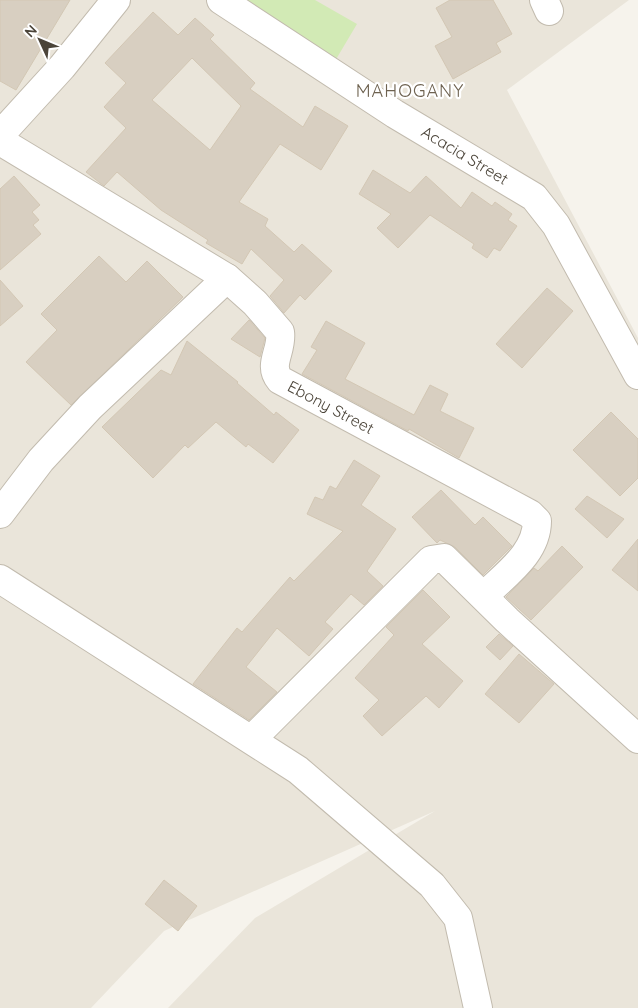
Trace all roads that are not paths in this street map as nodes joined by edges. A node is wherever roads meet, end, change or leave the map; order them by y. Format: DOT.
graph roads {
  1 [pos="116,0"];
  2 [pos="221,0"];
  3 [pos="0,135"];
  4 [pos="0,141"];
  5 [pos="227,278"];
  6 [pos="638,375"];
  7 [pos="0,514"];
  8 [pos="0,579"];
  9 [pos="485,595"];
  10 [pos="252,739"];
  11 [pos="638,739"];
  12 [pos="478,1008"];
  1 -- 3 [label="street"];
  2 -- 6 [label="street, Acacia Street"];
  4 -- 5 [label="street, Ebony Street"];
  5 -- 7 [label="street"];
  5 -- 9 [label="street, Ebony Street"];
  8 -- 10 [label="street"];
  9 -- 10 [label="street"];
  9 -- 11 [label="street"];
  10 -- 12 [label="street"];
}
